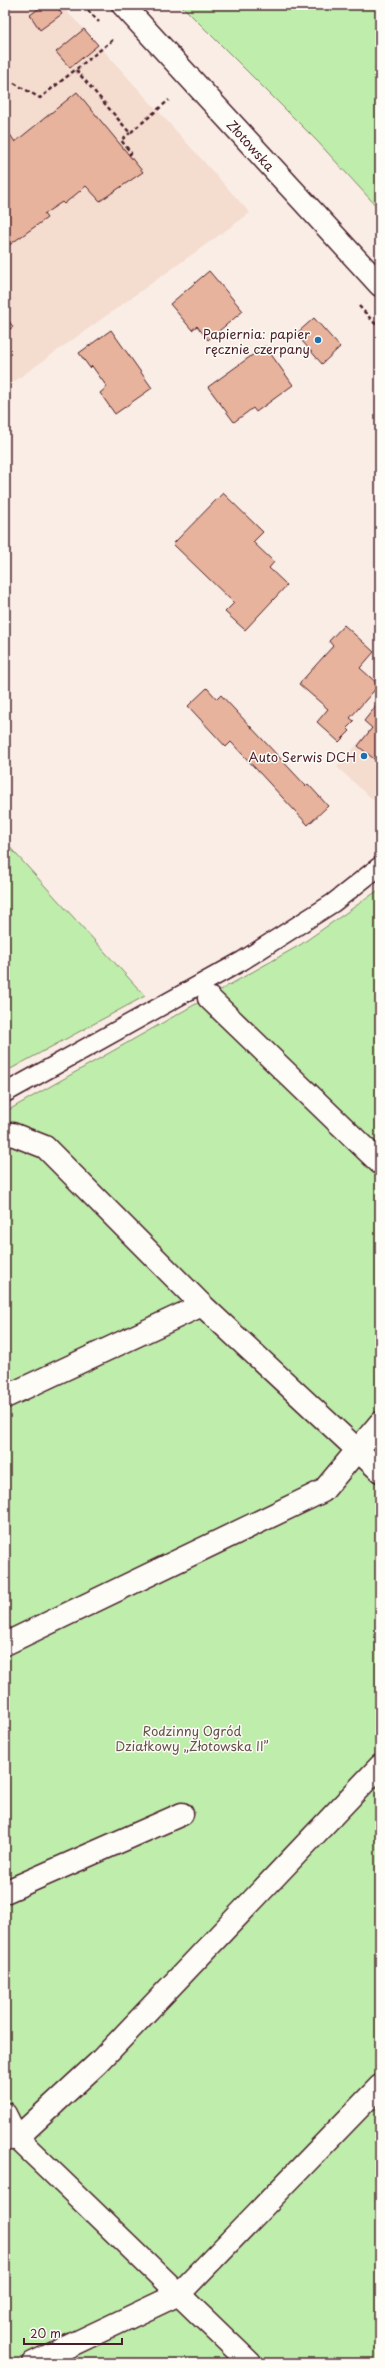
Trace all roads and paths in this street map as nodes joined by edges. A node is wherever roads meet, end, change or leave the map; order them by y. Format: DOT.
graph roads {
  1 [pos="123,5"];
  2 [pos="114,39"];
  3 [pos="76,70"];
  4 [pos="14,83"];
  5 [pos="169,100"];
  6 [pos="130,133"];
  7 [pos="129,155"];
  8 [pos="380,285"];
  9 [pos="380,866"];
  10 [pos="208,998"];
  11 [pos="5,1093"];
  12 [pos="5,1135"];
  13 [pos="380,1163"];
  14 [pos="202,1305"];
  15 [pos="5,1397"];
  16 [pos="380,1423"];
  17 [pos="358,1450"];
  18 [pos="380,1471"];
  19 [pos="5,1644"];
  20 [pos="380,1766"];
  21 [pos="182,1814"];
  22 [pos="5,1892"];
  23 [pos="380,2086"];
  24 [pos="5,2114"];
  25 [pos="11,2139"];
  26 [pos="179,2294"];
  27 [pos="33,2363"];
  28 [pos="250,2363"];
  1 -- 8 [label="street, Złotowska"];
  2 -- 3 [label="path"];
  3 -- 4 [label="path"];
  3 -- 6 [label="path"];
  5 -- 6 [label="path"];
  6 -- 7 [label="path"];
  9 -- 11 [label="lane"];
  10 -- 13 [label="street"];
  12 -- 14 [label="street"];
  14 -- 15 [label="street"];
  14 -- 17 [label="street"];
  16 -- 17 [label="street"];
  17 -- 18 [label="street"];
  17 -- 19 [label="street"];
  20 -- 25 [label="street"];
  21 -- 22 [label="street"];
  23 -- 26 [label="street"];
  24 -- 25 [label="street"];
  25 -- 26 [label="street"];
  26 -- 27 [label="street"];
  26 -- 28 [label="street"];
}
